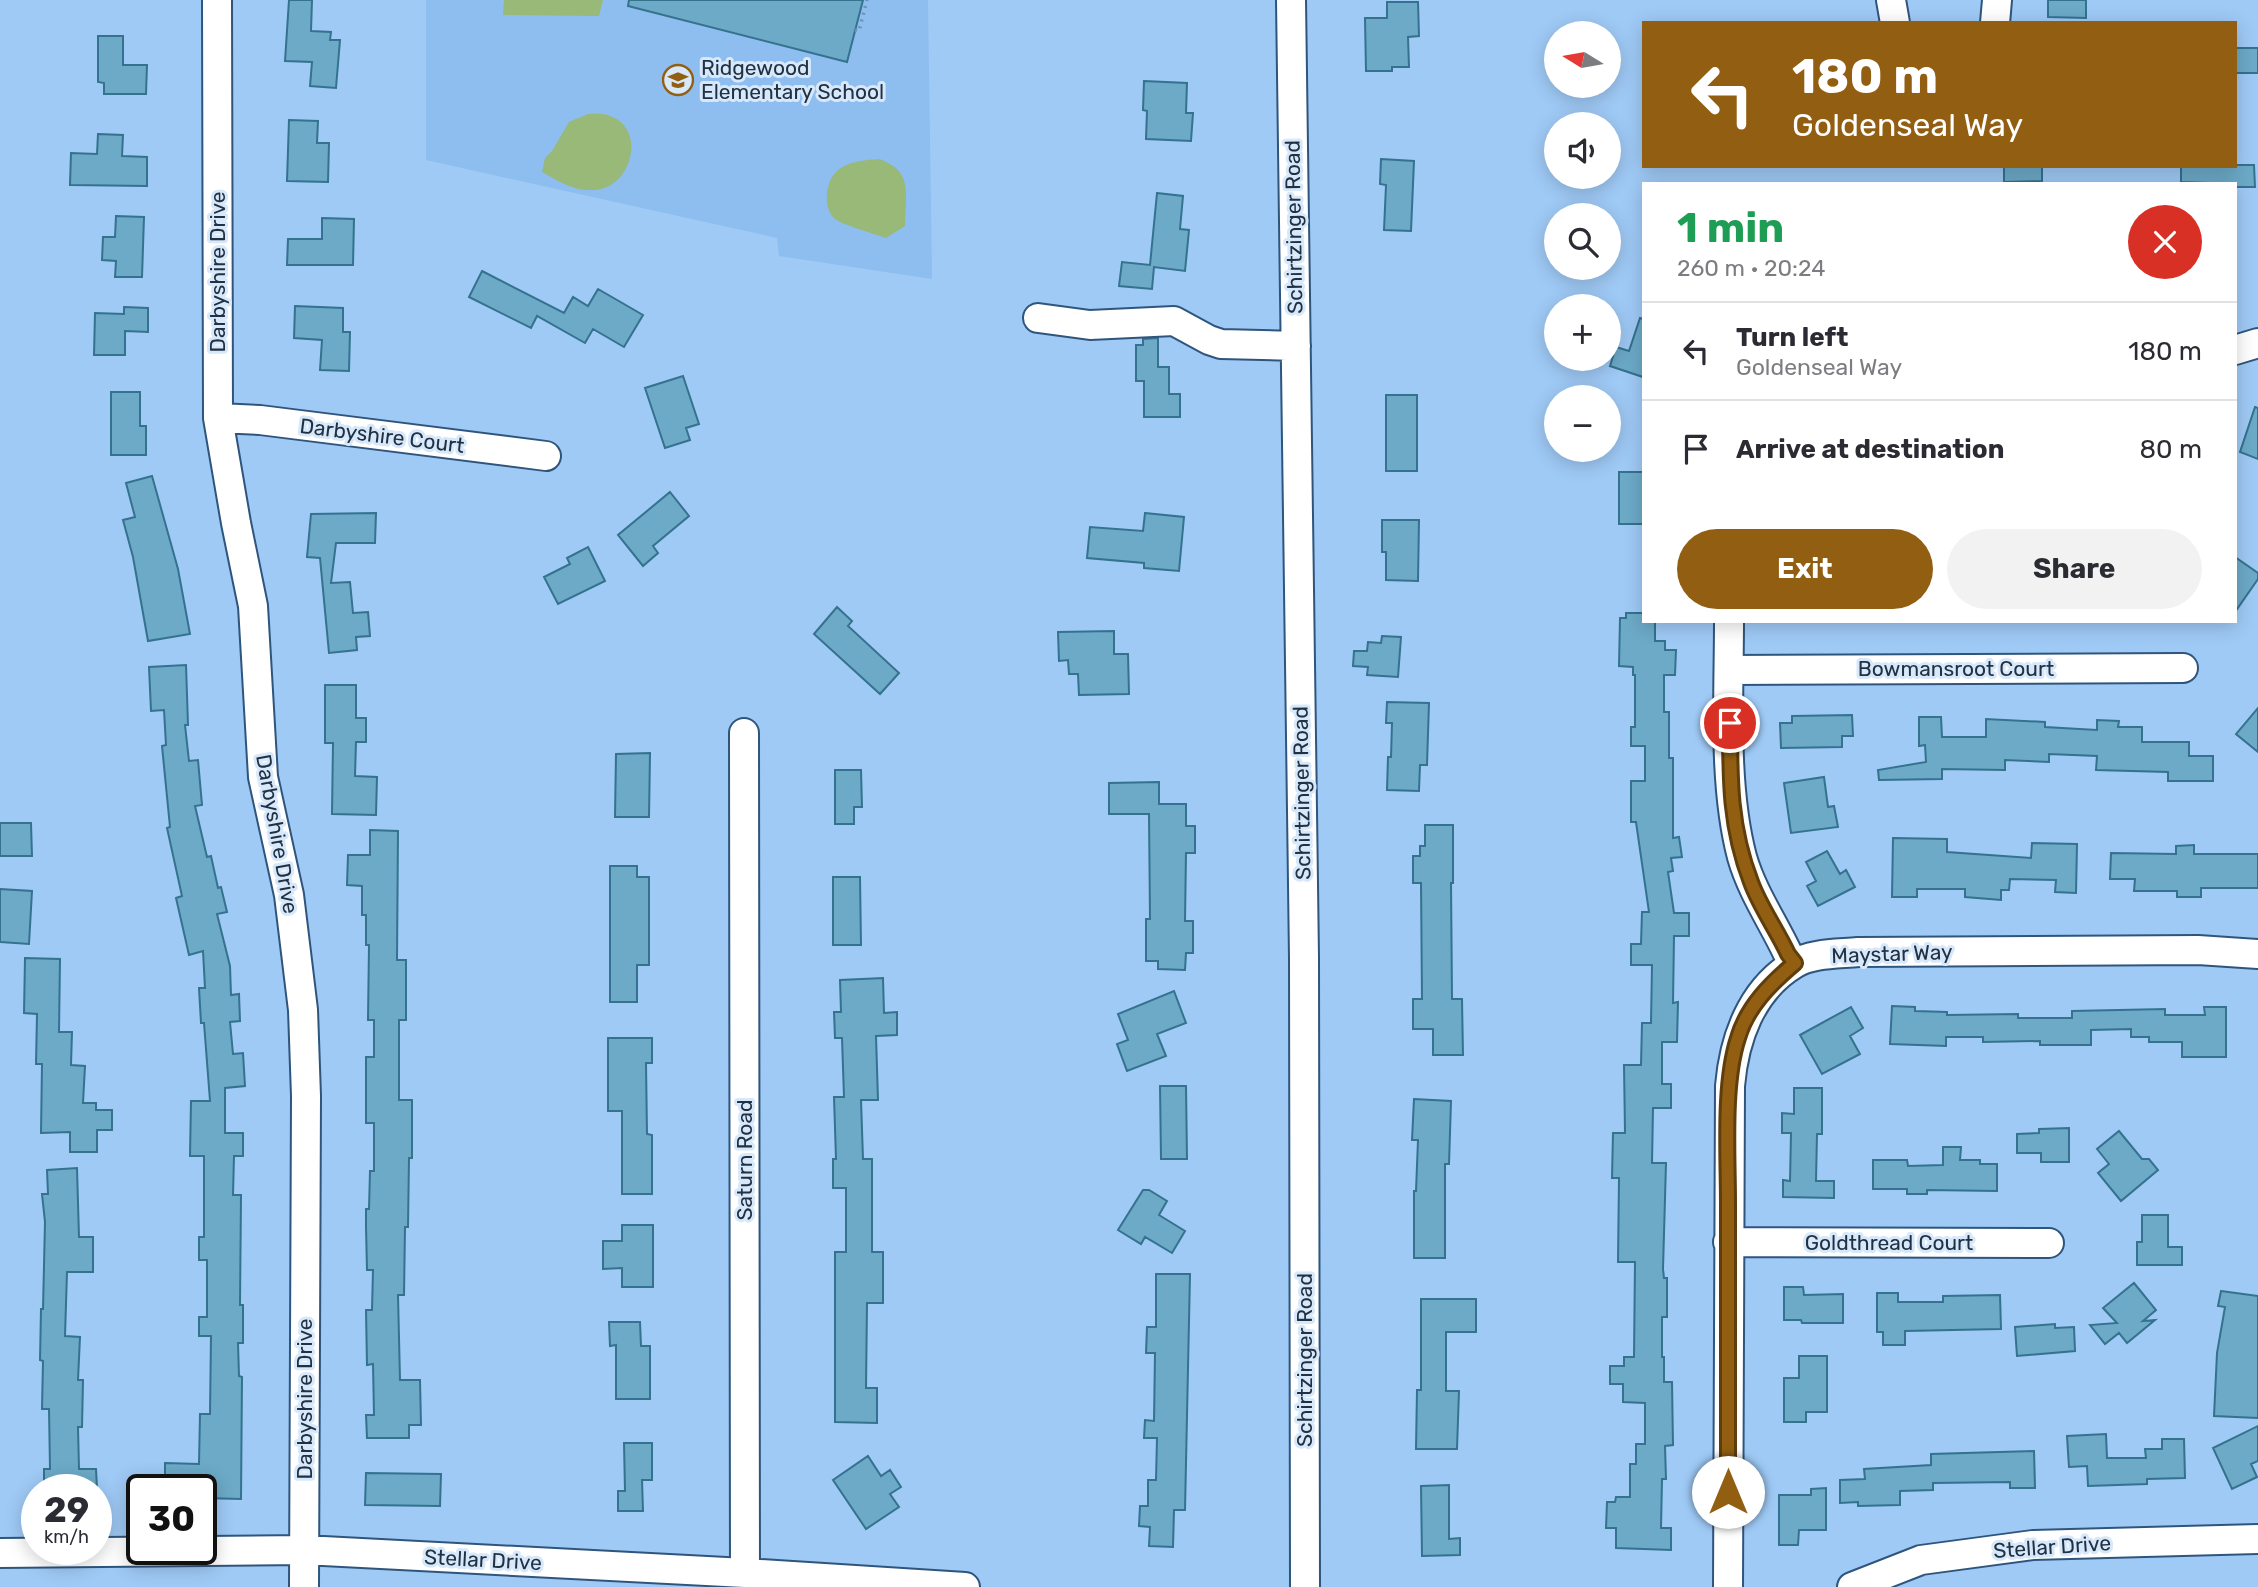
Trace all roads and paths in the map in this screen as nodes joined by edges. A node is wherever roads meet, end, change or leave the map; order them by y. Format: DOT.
graph roads {
  1 [pos="218,0"];
  2 [pos="867,0"];
  3 [pos="1291,0"];
  4 [pos="1891,0"];
  5 [pos="1997,0"];
  6 [pos="1895,21"];
  7 [pos="1995,21"];
  8 [pos="855,30"];
  9 [pos="1038,318"];
  10 [pos="2258,343"];
  11 [pos="1296,346"];
  12 [pos="2237,349"];
  13 [pos="218,418"];
  14 [pos="546,456"];
  15 [pos="1730,623"];
  16 [pos="2183,668"];
  17 [pos="1730,670"];
  18 [pos="744,733"];
  19 [pos="2258,954"];
  20 [pos="1795,963"];
  21 [pos="1728,1242"];
  22 [pos="2049,1243"];
  23 [pos="2258,1539"];
  24 [pos="304,1550"];
  25 [pos="0,1553"];
  26 [pos="745,1580"];
  27 [pos="304,1587"];
  28 [pos="965,1587"];
  29 [pos="1305,1587"];
  30 [pos="1728,1587"];
  31 [pos="1852,1587"];
  1 -- 13 [label="street, Darbyshire Drive"];
  2 -- 8 [label="path"];
  3 -- 11 [label="street, Schirtzinger Road"];
  4 -- 6 [label="street"];
  5 -- 7 [label="street"];
  9 -- 11 [label="street"];
  10 -- 12 [label="street"];
  11 -- 29 [label="street, Schirtzinger Road"];
  13 -- 14 [label="street, Darbyshire Court"];
  13 -- 24 [label="street, Darbyshire Drive"];
  15 -- 17 [label="street"];
  16 -- 17 [label="street, Bowmansroot Court"];
  17 -- 20 [label="street"];
  18 -- 26 [label="street, Saturn Road"];
  19 -- 20 [label="street, Maystar Way"];
  20 -- 21 [label="street, Maystar Way"];
  21 -- 22 [label="street, Goldthread Court"];
  21 -- 30 [label="street, Maystar Way"];
  23 -- 31 [label="street, Stellar Drive"];
  24 -- 25 [label="street, Stellar Drive"];
  24 -- 26 [label="street, Stellar Drive"];
  24 -- 27 [label="street, Darbyshire Drive"];
  26 -- 28 [label="street, Stellar Drive"];
}
